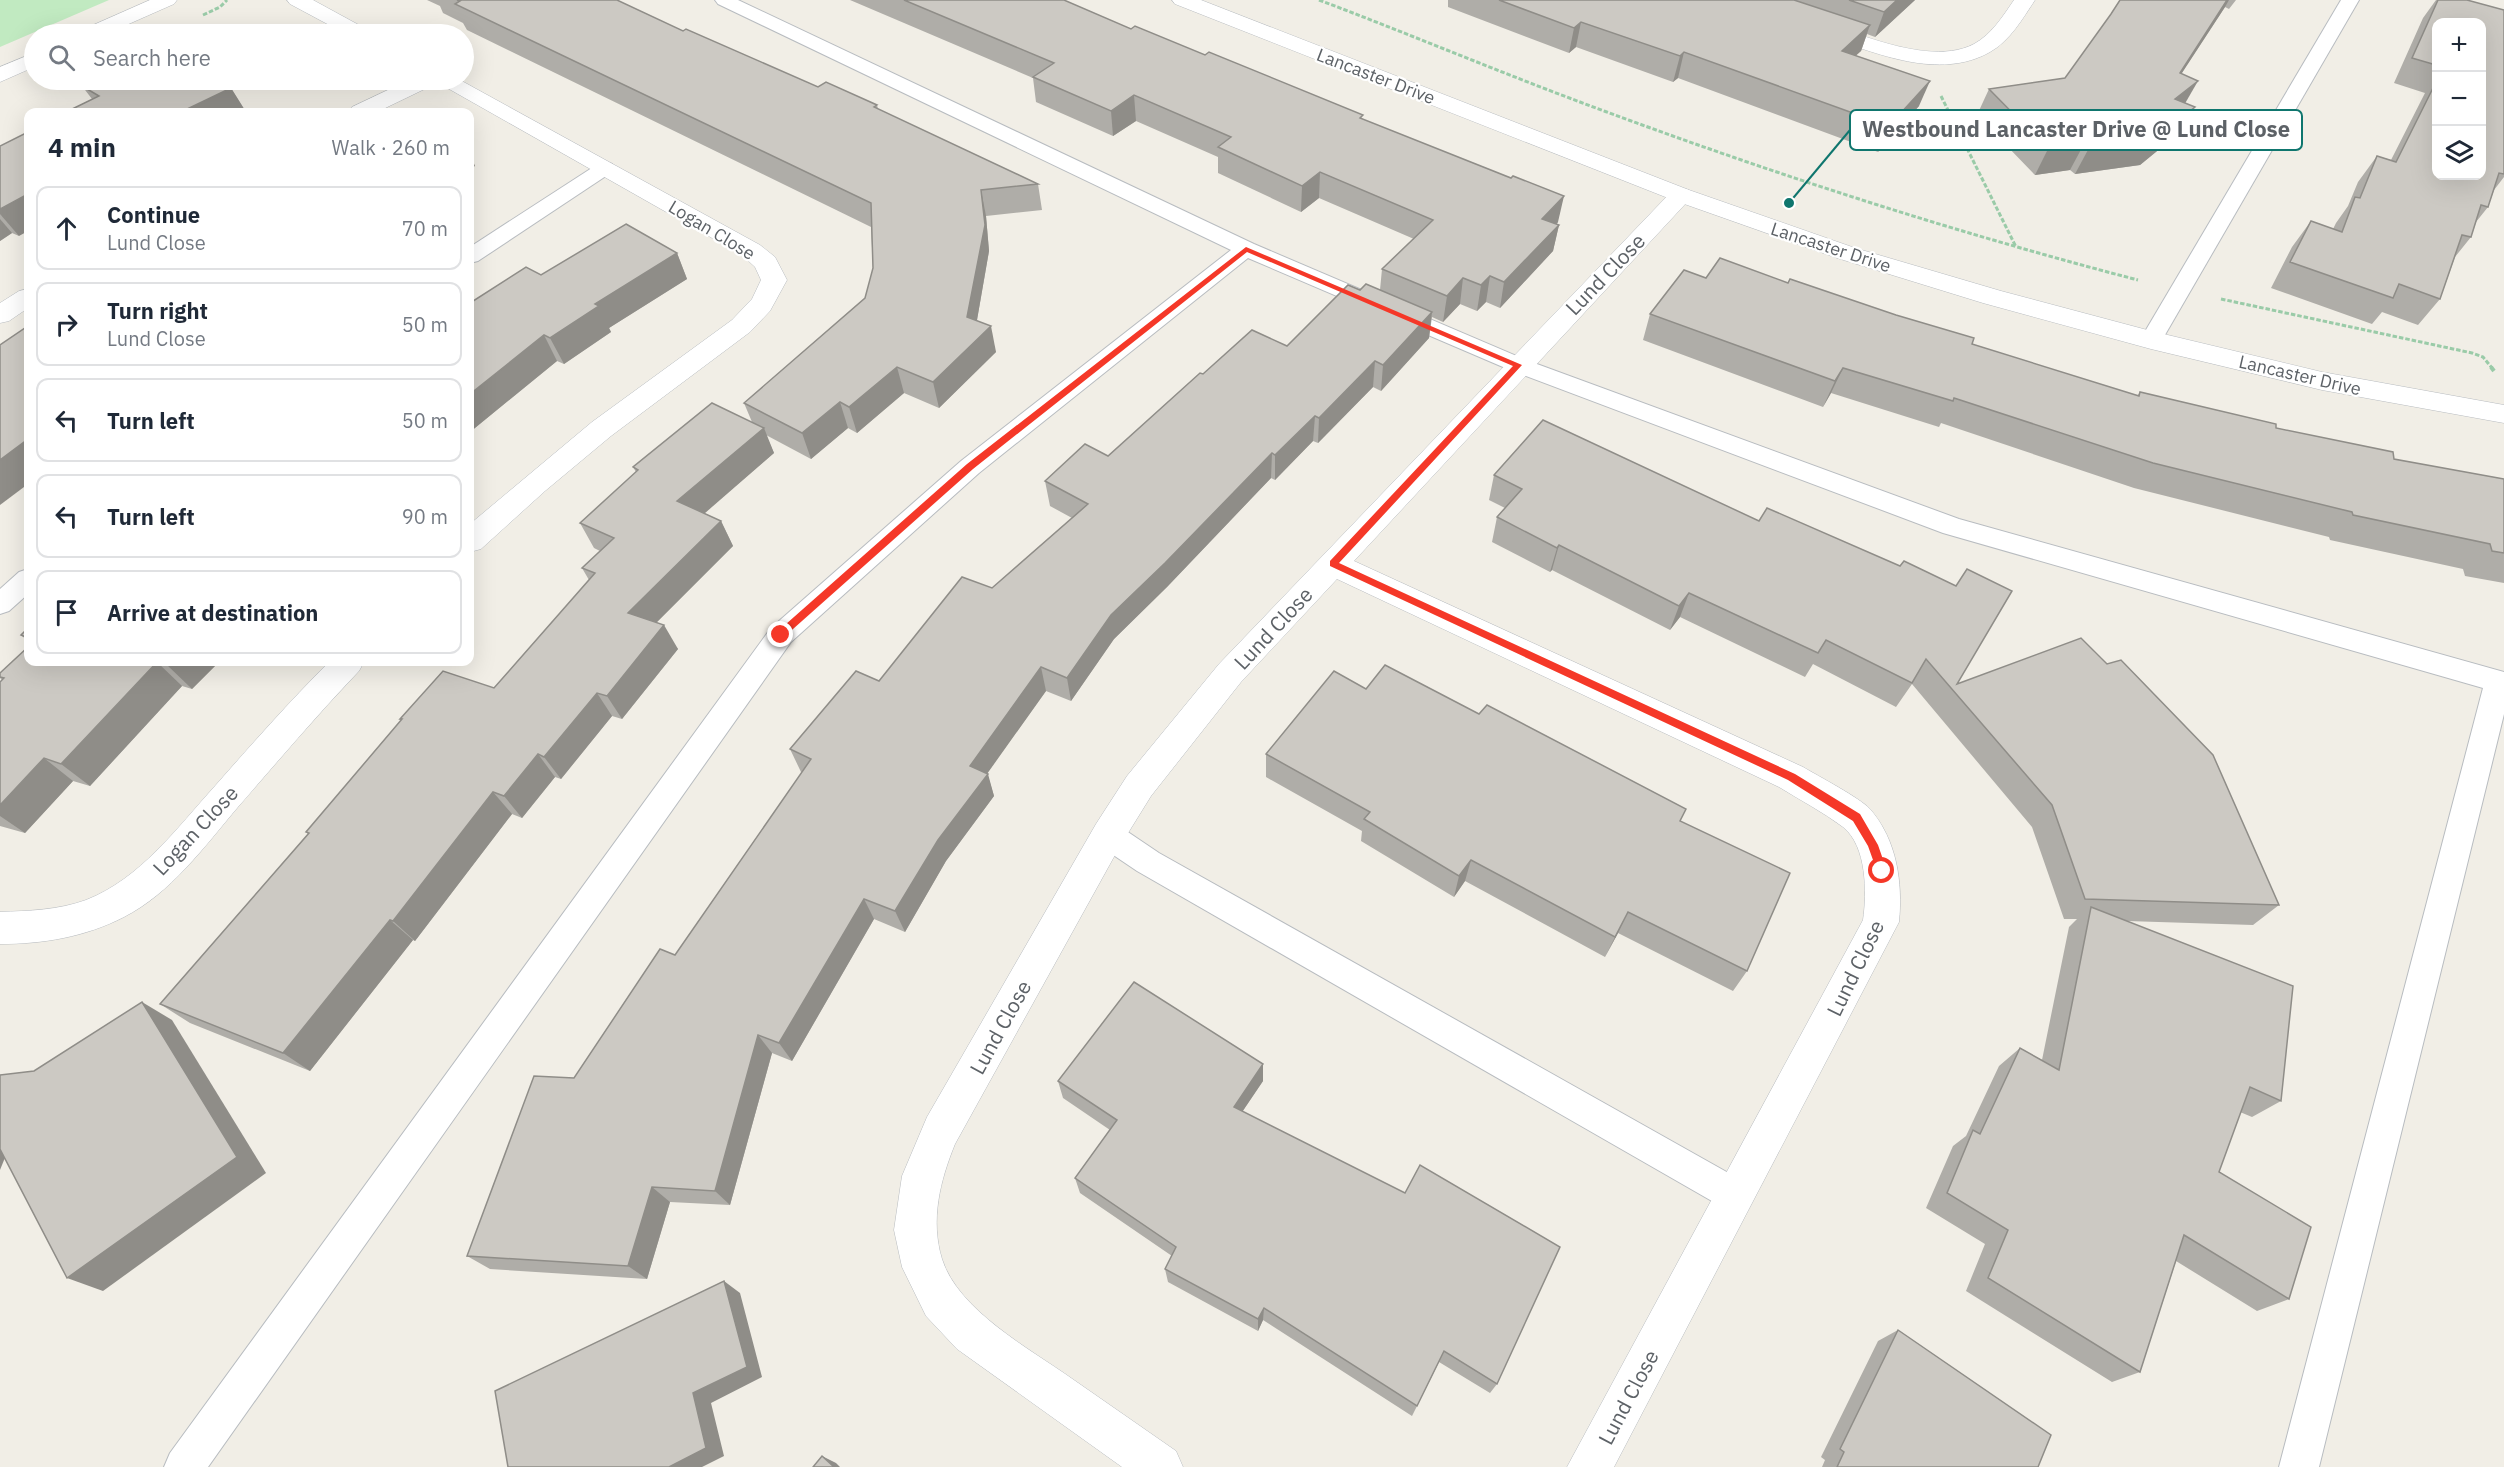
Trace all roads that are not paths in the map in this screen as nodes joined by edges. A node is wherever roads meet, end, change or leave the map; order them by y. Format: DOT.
graph roads {
  1 [pos="167,0"];
  2 [pos="297,0"];
  3 [pos="724,0"];
  4 [pos="1182,0"];
  5 [pos="1736,0"];
  6 [pos="2025,0"];
  7 [pos="2350,0"];
  8 [pos="111,24"];
  9 [pos="342,24"];
  10 [pos="24,64"];
  11 [pos="0,75"];
  12 [pos="405,90"];
  13 [pos="463,90"];
  14 [pos="368,108"];
  15 [pos="605,168"];
  16 [pos="1681,195"];
  17 [pos="1246,249"];
  18 [pos="474,253"];
  19 [pos="24,300"];
  20 [pos="0,315"];
  21 [pos="2151,340"];
  22 [pos="1518,365"];
  23 [pos="2504,414"];
  24 [pos="474,537"];
  25 [pos="1333,564"];
  26 [pos="24,583"];
  27 [pos="0,604"];
  28 [pos="344,666"];
  29 [pos="2501,682"];
  30 [pos="1108,835"];
  31 [pos="0,928"];
  32 [pos="1736,1196"];
  33 [pos="184,1467"];
  34 [pos="1160,1467"];
  35 [pos="1590,1467"];
  36 [pos="2299,1467"];
  1 -- 8 [label="street"];
  2 -- 9 [label="street"];
  3 -- 17 [label="lane"];
  4 -- 16 [label="street, Lancaster Drive"];
  5 -- 6 [label="street"];
  7 -- 21 [label="lane"];
  10 -- 11 [label="street"];
  12 -- 14 [label="street"];
  13 -- 15 [label="street, Logan Close"];
  15 -- 18 [label="lane"];
  15 -- 24 [label="street, Logan Close"];
  16 -- 21 [label="street, Lancaster Drive"];
  16 -- 22 [label="street, Lund Close"];
  17 -- 22 [label="lane"];
  17 -- 33 [label="lane"];
  19 -- 20 [label="street"];
  21 -- 23 [label="street, Lancaster Drive"];
  22 -- 25 [label="street, Lund Close"];
  22 -- 29 [label="lane"];
  25 -- 30 [label="street, Lund Close"];
  25 -- 32 [label="street, Lund Close"];
  26 -- 27 [label="lane"];
  28 -- 31 [label="street, Logan Close"];
  29 -- 36 [label="lane"];
  30 -- 32 [label="lane"];
  30 -- 34 [label="street, Lund Close"];
  32 -- 35 [label="street, Lund Close"];
}
